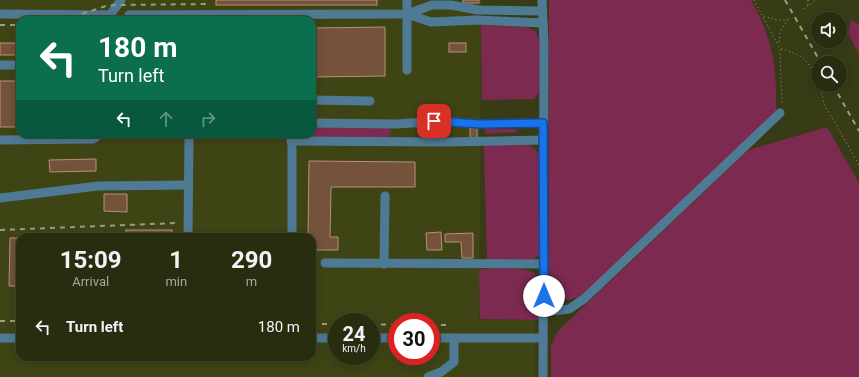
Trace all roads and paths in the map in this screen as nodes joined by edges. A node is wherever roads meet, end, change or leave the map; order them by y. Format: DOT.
graph roads {
  1 [pos="121,0"];
  2 [pos="407,0"];
  3 [pos="542,0"];
  4 [pos="754,0"];
  5 [pos="808,0"];
  6 [pos="816,0"];
  7 [pos="808,6"];
  8 [pos="804,9"];
  9 [pos="542,11"];
  10 [pos="0,14"];
  11 [pos="407,14"];
  12 [pos="129,15"];
  13 [pos="763,15"];
  14 [pos="73,16"];
  15 [pos="111,16"];
  16 [pos="543,23"];
  17 [pos="779,43"];
  18 [pos="780,49"];
  19 [pos="0,64"];
  20 [pos="16,65"];
  21 [pos="811,68"];
  22 [pos="407,70"];
  23 [pos="821,92"];
  24 [pos="316,100"];
  25 [pos="370,101"];
  26 [pos="780,113"];
  27 [pos="316,123"];
  28 [pos="543,123"];
  29 [pos="396,124"];
  30 [pos="94,138"];
  31 [pos="189,138"];
  32 [pos="292,138"];
  33 [pos="316,138"];
  34 [pos="0,140"];
  35 [pos="543,140"];
  36 [pos="396,141"];
  37 [pos="859,165"];
  38 [pos="188,185"];
  39 [pos="385,196"];
  40 [pos="0,198"];
  41 [pos="188,233"];
  42 [pos="292,233"];
  43 [pos="325,263"];
  44 [pos="384,264"];
  45 [pos="544,264"];
  46 [pos="544,312"];
  47 [pos="0,338"];
  48 [pos="16,338"];
  49 [pos="316,338"];
  50 [pos="328,338"];
  51 [pos="440,338"];
  52 [pos="454,338"];
  53 [pos="543,338"];
  54 [pos="428,377"];
  55 [pos="543,377"];
  1 -- 15 [label="street"];
  2 -- 11 [label="street"];
  3 -- 9 [label="street"];
  4 -- 13 [label="path"];
  5 -- 7 [label="path"];
  6 -- 7 [label="path"];
  7 -- 8 [label="path"];
  9 -- 11 [label="street"];
  9 -- 16 [label="street"];
  10 -- 14 [label="street"];
  11 -- 12 [label="street"];
  11 -- 16 [label="street"];
  11 -- 22 [label="street"];
  13 -- 17 [label="path"];
  13 -- 17 [label="path"];
  16 -- 28 [label="street"];
  17 -- 18 [label="path"];
  18 -- 21 [label="path"];
  18 -- 26 [label="path"];
  19 -- 20 [label="street"];
  23 -- 37 [label="path"];
  24 -- 25 [label="street"];
  26 -- 46 [label="street"];
  27 -- 29 [label="street"];
  28 -- 29 [label="street"];
  28 -- 35 [label="street"];
  29 -- 36 [label="street"];
  30 -- 34 [label="street"];
  31 -- 38 [label="street"];
  32 -- 42 [label="street"];
  33 -- 36 [label="street"];
  35 -- 36 [label="street"];
  35 -- 45 [label="street"];
  38 -- 40 [label="street"];
  38 -- 41 [label="street"];
  39 -- 44 [label="street"];
  43 -- 44 [label="street"];
  44 -- 45 [label="street"];
  45 -- 46 [label="street"];
  46 -- 53 [label="street"];
  47 -- 48 [label="street"];
  49 -- 50 [label="street"];
  51 -- 52 [label="street"];
  52 -- 53 [label="street"];
  52 -- 54 [label="street"];
  53 -- 55 [label="street"];
}
